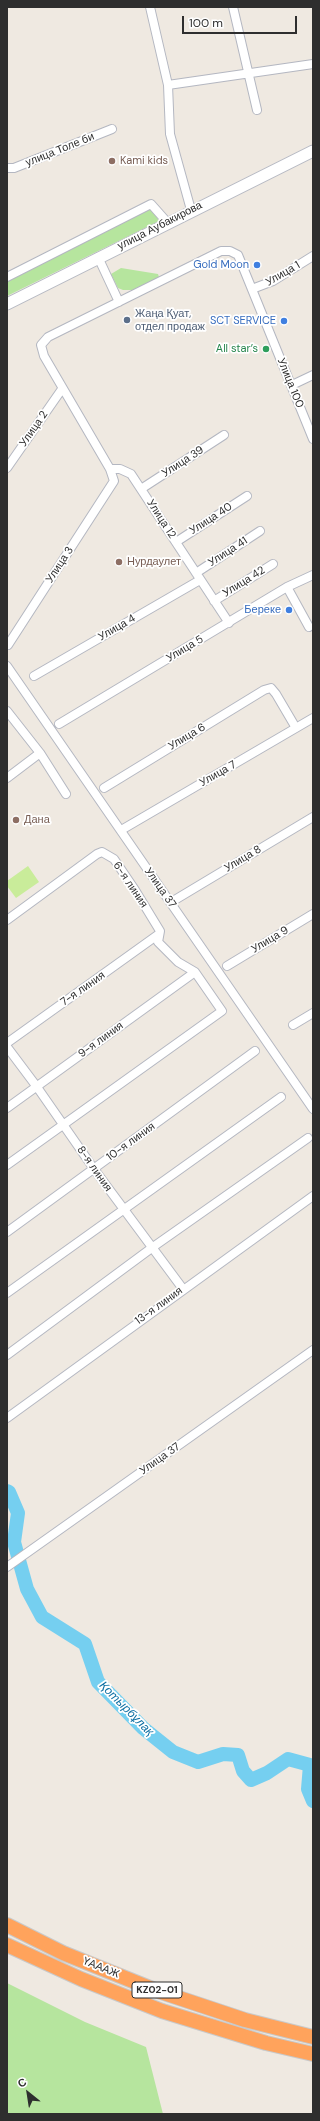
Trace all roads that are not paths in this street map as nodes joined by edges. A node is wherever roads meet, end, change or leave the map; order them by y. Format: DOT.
graph roads {
  1 [pos="150,7"];
  2 [pos="233,7"];
  3 [pos="313,64"];
  4 [pos="248,74"];
  5 [pos="168,85"];
  6 [pos="257,110"];
  7 [pos="112,129"];
  8 [pos="313,151"];
  9 [pos="7,168"];
  10 [pos="191,210"];
  11 [pos="167,222"];
  12 [pos="313,256"];
  13 [pos="98,258"];
  14 [pos="7,277"];
  15 [pos="252,289"];
  16 [pos="119,302"];
  17 [pos="7,304"];
  18 [pos="313,375"];
  19 [pos="292,385"];
  20 [pos="62,389"];
  21 [pos="224,435"];
  22 [pos="313,439"];
  23 [pos="7,468"];
  24 [pos="110,469"];
  25 [pos="141,489"];
  26 [pos="247,496"];
  27 [pos="260,531"];
  28 [pos="176,542"];
  29 [pos="273,564"];
  30 [pos="196,572"];
  31 [pos="313,575"];
  32 [pos="200,580"];
  33 [pos="287,587"];
  34 [pos="214,601"];
  35 [pos="229,623"];
  36 [pos="309,627"];
  37 [pos="8,645"];
  38 [pos="7,666"];
  39 [pos="34,676"];
  40 [pos="7,712"];
  41 [pos="313,718"];
  42 [pos="59,724"];
  43 [pos="296,728"];
  44 [pos="40,753"];
  45 [pos="7,778"];
  46 [pos="104,788"];
  47 [pos="66,794"];
  48 [pos="313,817"];
  49 [pos="123,829"];
  50 [pos="173,901"];
  51 [pos="313,914"];
  52 [pos="7,920"];
  53 [pos="159,934"];
  54 [pos="227,966"];
  55 [pos="195,972"];
  56 [pos="313,1013"];
  57 [pos="293,1025"];
  58 [pos="7,1043"];
  59 [pos="7,1047"];
  60 [pos="255,1051"];
  61 [pos="37,1087"];
  62 [pos="281,1097"];
  63 [pos="7,1108"];
  64 [pos="313,1109"];
  65 [pos="63,1124"];
  66 [pos="308,1138"];
  67 [pos="7,1165"];
  68 [pos="94,1169"];
  69 [pos="313,1196"];
  70 [pos="123,1209"];
  71 [pos="7,1232"];
  72 [pos="153,1248"];
  73 [pos="183,1289"];
  74 [pos="7,1293"];
  75 [pos="313,1350"];
  76 [pos="7,1355"];
  77 [pos="7,1418"];
  78 [pos="7,1567"];
  79 [pos="7,1925"];
  80 [pos="7,1945"];
  81 [pos="313,2037"];
  82 [pos="313,2054"];
  1 -- 5 [label="street"];
  2 -- 4 [label="street"];
  3 -- 4 [label="street"];
  4 -- 5 [label="street"];
  4 -- 6 [label="street"];
  5 -- 10 [label="street"];
  7 -- 9 [label="street, улица Толе би"];
  8 -- 10 [label="main road, улица Аубакирова"];
  10 -- 11 [label="main road, улица Аубакирова"];
  11 -- 13 [label="main road, улица Аубакирова"];
  11 -- 14 [label="street"];
  12 -- 15 [label="street, Улица 1"];
  13 -- 16 [label="street"];
  13 -- 17 [label="main road, улица Аубакирова"];
  15 -- 16 [label="street, Улица 100"];
  15 -- 19 [label="street, Улица 100"];
  16 -- 20 [label="street"];
  18 -- 19 [label="street"];
  19 -- 22 [label="street, Улица 100"];
  20 -- 23 [label="street, Улица 2"];
  20 -- 24 [label="street"];
  21 -- 25 [label="street, Улица 39"];
  24 -- 25 [label="street, Улица 12"];
  24 -- 37 [label="street, Улица 3"];
  25 -- 28 [label="street, Улица 12"];
  26 -- 28 [label="street, Улица 40"];
  27 -- 30 [label="street, Улица 41"];
  28 -- 30 [label="street, Улица 12"];
  29 -- 34 [label="street, Улица 42"];
  30 -- 32 [label="street, Улица 12"];
  31 -- 33 [label="street, Улица 5"];
  32 -- 34 [label="street, Улица 12"];
  32 -- 39 [label="street, Улица 4"];
  33 -- 35 [label="street, Улица 5"];
  33 -- 36 [label="street"];
  34 -- 35 [label="street, Улица 12"];
  35 -- 42 [label="street, Улица 5"];
  38 -- 64 [label="street, Улица 37"];
  40 -- 44 [label="street"];
  41 -- 43 [label="street, Улица 7"];
  43 -- 46 [label="street, Улица 6"];
  43 -- 49 [label="street, Улица 7"];
  44 -- 45 [label="street"];
  44 -- 47 [label="street"];
  48 -- 50 [label="street, Улица 8"];
  51 -- 54 [label="street, Улица 9"];
  52 -- 53 [label="street, 6-я линия"];
  53 -- 55 [label="street, 6-я линия"];
  53 -- 58 [label="street, 7-я линия"];
  55 -- 61 [label="street, 9-я линия"];
  55 -- 65 [label="street, 6-я линия"];
  56 -- 57 [label="street"];
  59 -- 61 [label="street, 8-я линия"];
  60 -- 68 [label="street, 10-я линия"];
  61 -- 63 [label="street, 9-я линия"];
  61 -- 65 [label="street, 8-я линия"];
  62 -- 70 [label="street"];
  65 -- 67 [label="street"];
  65 -- 68 [label="street, 8-я линия"];
  66 -- 72 [label="street"];
  68 -- 70 [label="street, 8-я линия"];
  68 -- 71 [label="street, 10-я линия"];
  69 -- 73 [label="street, 13-я линия"];
  70 -- 72 [label="street, 8-я линия"];
  70 -- 74 [label="street"];
  72 -- 73 [label="street, 8-я линия"];
  72 -- 76 [label="street"];
  73 -- 77 [label="street, 13-я линия"];
  75 -- 78 [label="street, Улица 37"];
  79 -- 81 [label="highway, ҮАААЖ / KZ02-01"];
  80 -- 82 [label="highway, ҮАААЖ / KZ02-01"];
}
